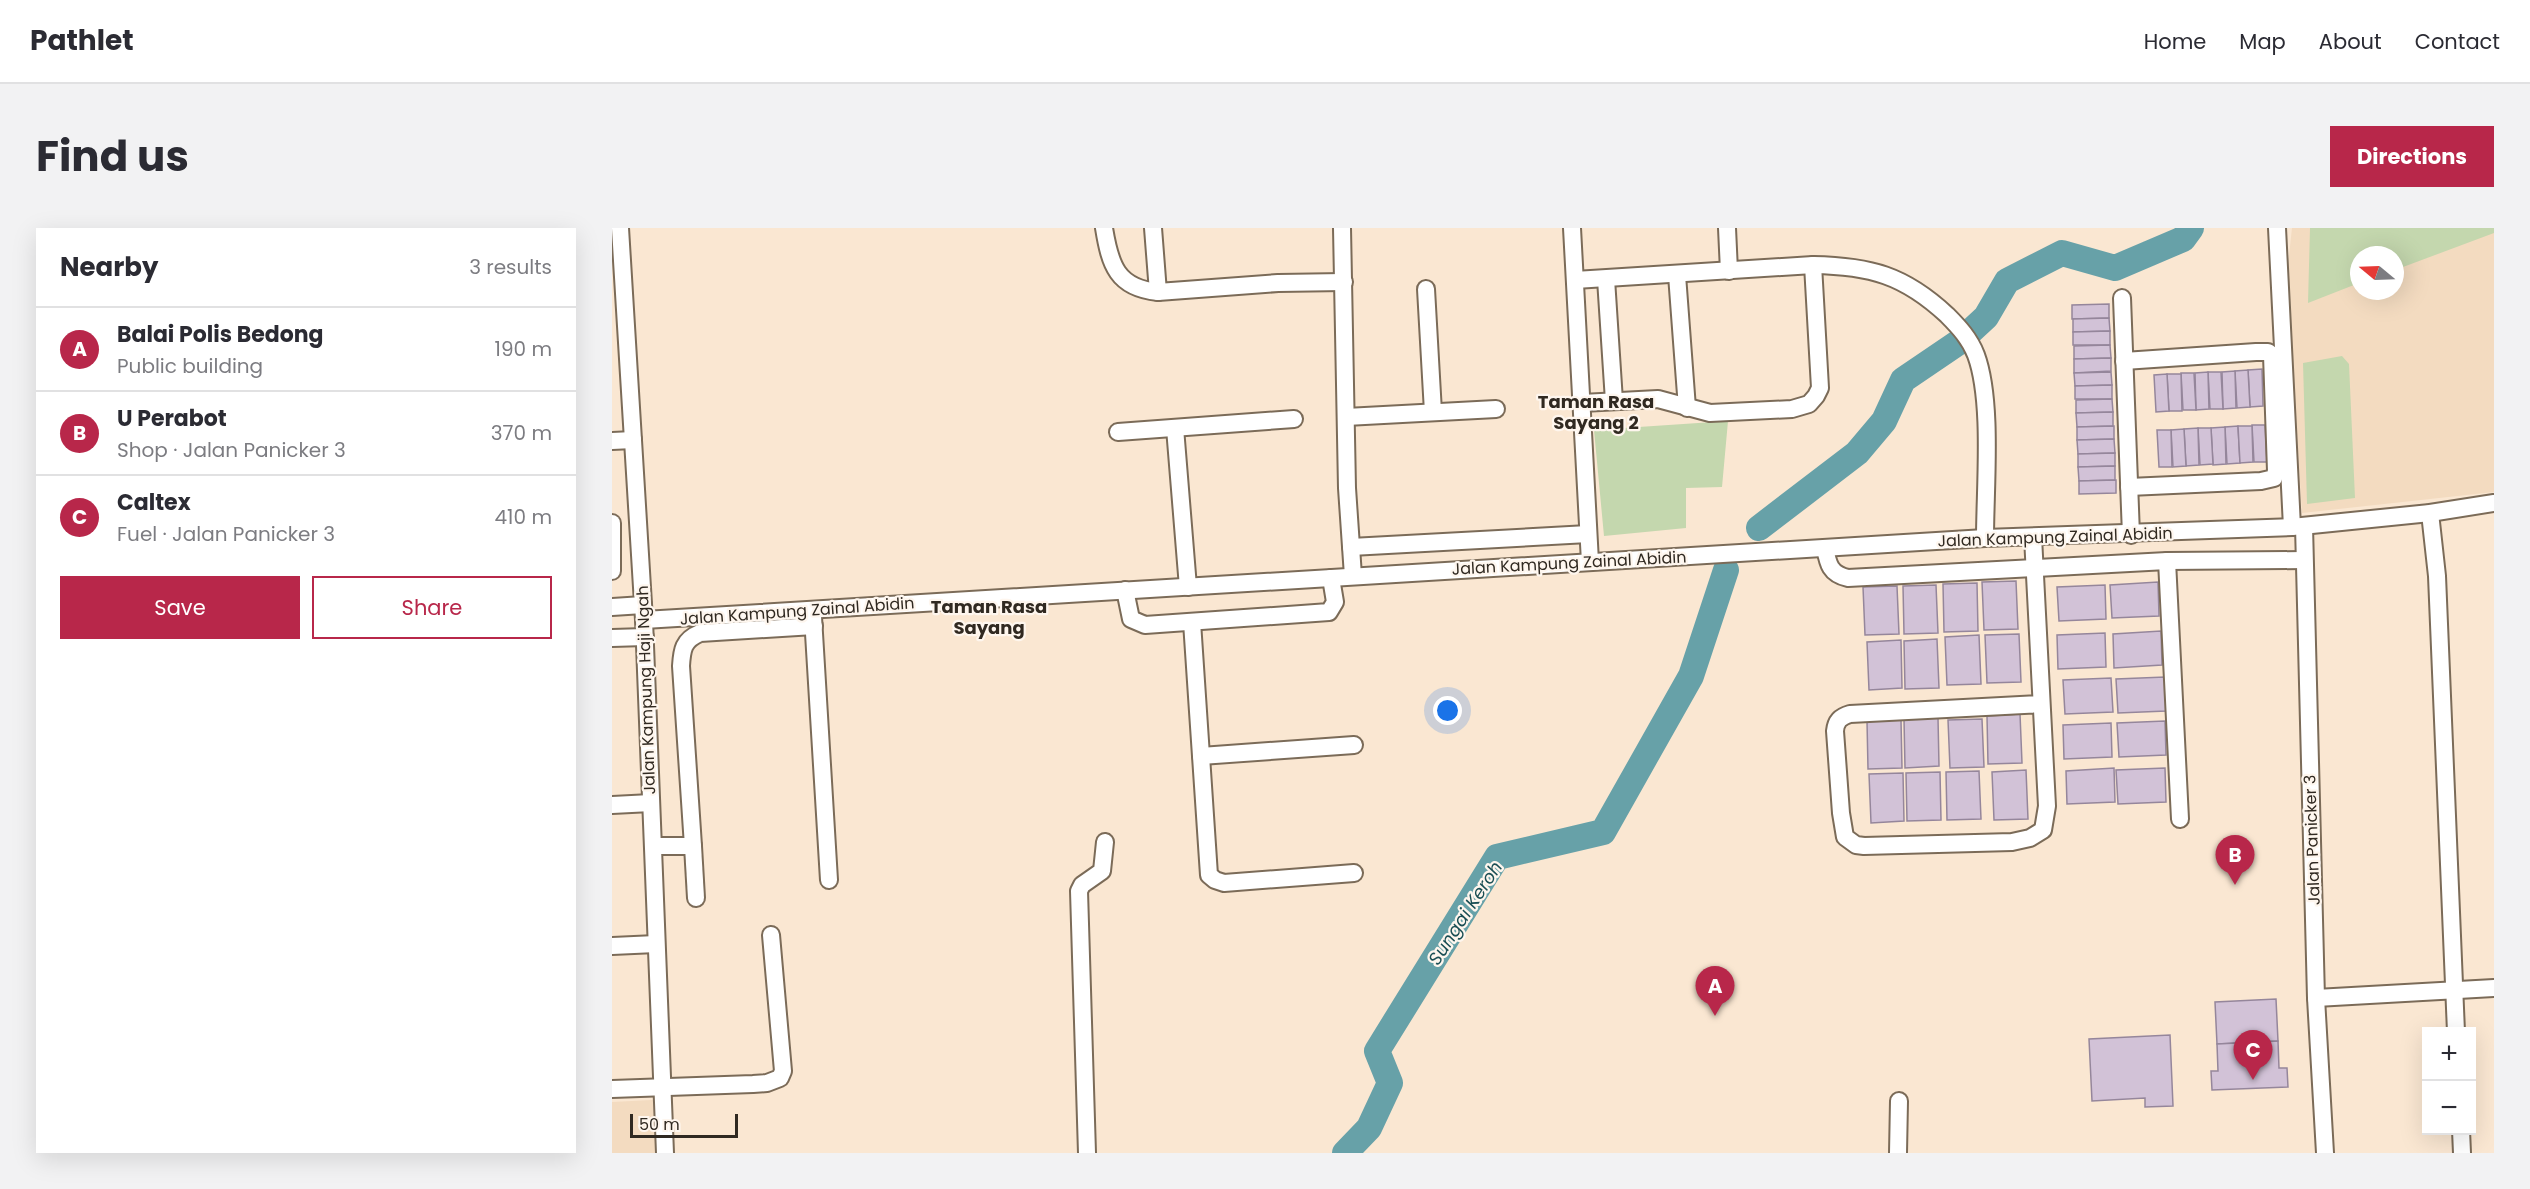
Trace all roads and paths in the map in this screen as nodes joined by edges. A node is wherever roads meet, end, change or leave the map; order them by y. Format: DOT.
graph roads {
  1 [pos="620,228"];
  2 [pos="1104,228"];
  3 [pos="1153,228"];
  4 [pos="1342,228"];
  5 [pos="1572,228"];
  6 [pos="1727,228"];
  7 [pos="2277,228"];
  8 [pos="1813,266"];
  9 [pos="1729,271"];
  10 [pos="1677,275"];
  11 [pos="1606,279"];
  12 [pos="1575,280"];
  13 [pos="1344,282"];
  14 [pos="1426,289"];
  15 [pos="1158,292"];
  16 [pos="2122,298"];
  17 [pos="2124,360"];
  18 [pos="1614,401"];
  19 [pos="1582,403"];
  20 [pos="1688,408"];
  21 [pos="1496,409"];
  22 [pos="1433,412"];
  23 [pos="1346,417"];
  24 [pos="1294,419"];
  25 [pos="1175,428"];
  26 [pos="1118,432"];
  27 [pos="633,440"];
  28 [pos="612,441"];
  29 [pos="2129,487"];
  30 [pos="2494,503"];
  31 [pos="2430,513"];
  32 [pos="612,523"];
  33 [pos="2298,527"];
  34 [pos="1588,534"];
  35 [pos="2131,535"];
  36 [pos="2033,537"];
  37 [pos="1985,538"];
  38 [pos="1351,547"];
  39 [pos="1825,548"];
  40 [pos="2304,560"];
  41 [pos="2167,561"];
  42 [pos="1590,562"];
  43 [pos="2035,569"];
  44 [pos="612,571"];
  45 [pos="1353,576"];
  46 [pos="1331,578"];
  47 [pos="1188,586"];
  48 [pos="1125,590"];
  49 [pos="612,607"];
  50 [pos="813,618"];
  51 [pos="644,621"];
  52 [pos="1192,622"];
  53 [pos="612,638"];
  54 [pos="2041,704"];
  55 [pos="1354,746"];
  56 [pos="1201,756"];
  57 [pos="651,803"];
  58 [pos="612,805"];
  59 [pos="2180,819"];
  60 [pos="1105,842"];
  61 [pos="653,846"];
  62 [pos="693,846"];
  63 [pos="1354,873"];
  64 [pos="829,880"];
  65 [pos="696,898"];
  66 [pos="771,935"];
  67 [pos="656,944"];
  68 [pos="612,946"];
  69 [pos="2494,988"];
  70 [pos="2454,990"];
  71 [pos="2316,998"];
  72 [pos="2456,1027"];
  73 [pos="662,1087"];
  74 [pos="612,1089"];
  75 [pos="1899,1101"];
  76 [pos="2461,1135"];
  77 [pos="665,1153"];
  78 [pos="1087,1153"];
  79 [pos="1898,1153"];
  80 [pos="2325,1153"];
  81 [pos="2462,1153"];
  1 -- 27 [label="street, Jalan Kampung Haji Ngah"];
  2 -- 15 [label="street"];
  3 -- 15 [label="street"];
  4 -- 13 [label="street"];
  5 -- 12 [label="street"];
  6 -- 9 [label="street"];
  7 -- 33 [label="street, Jalan Panicker 3"];
  8 -- 9 [label="street"];
  8 -- 20 [label="street"];
  8 -- 37 [label="street"];
  9 -- 10 [label="street"];
  10 -- 11 [label="street"];
  10 -- 20 [label="street"];
  11 -- 12 [label="street"];
  11 -- 18 [label="street"];
  12 -- 19 [label="street"];
  13 -- 15 [label="street"];
  13 -- 23 [label="street"];
  14 -- 22 [label="street"];
  16 -- 17 [label="street"];
  17 -- 29 [label="street"];
  17 -- 29 [label="street"];
  18 -- 19 [label="street"];
  18 -- 20 [label="street"];
  19 -- 34 [label="street"];
  21 -- 22 [label="street"];
  22 -- 23 [label="street"];
  23 -- 38 [label="street"];
  24 -- 25 [label="street"];
  25 -- 26 [label="street"];
  25 -- 47 [label="street"];
  27 -- 28 [label="street"];
  27 -- 51 [label="street, Jalan Kampung Haji Ngah"];
  29 -- 35 [label="street"];
  30 -- 31 [label="street, Jalan Kampung Zainal Abidin"];
  31 -- 33 [label="street, Jalan Kampung Zainal Abidin"];
  31 -- 70 [label="street"];
  32 -- 44 [label="street"];
  33 -- 35 [label="street, Jalan Kampung Zainal Abidin"];
  33 -- 40 [label="street, Jalan Panicker 3"];
  34 -- 38 [label="street"];
  34 -- 42 [label="street"];
  35 -- 36 [label="street, Jalan Kampung Zainal Abidin"];
  36 -- 37 [label="street, Jalan Kampung Zainal Abidin"];
  36 -- 43 [label="street"];
  37 -- 39 [label="street, Jalan Kampung Zainal Abidin"];
  38 -- 45 [label="street"];
  39 -- 42 [label="street, Jalan Kampung Zainal Abidin"];
  39 -- 43 [label="street"];
  40 -- 41 [label="street"];
  40 -- 71 [label="street, Jalan Panicker 3"];
  41 -- 43 [label="street"];
  41 -- 59 [label="street"];
  42 -- 45 [label="street, Jalan Kampung Zainal Abidin"];
  43 -- 54 [label="street"];
  45 -- 46 [label="street, Jalan Kampung Zainal Abidin"];
  46 -- 47 [label="street, Jalan Kampung Zainal Abidin"];
  46 -- 52 [label="street"];
  47 -- 48 [label="street, Jalan Kampung Zainal Abidin"];
  48 -- 50 [label="street, Jalan Kampung Zainal Abidin"];
  48 -- 52 [label="street"];
  49 -- 51 [label="street"];
  50 -- 51 [label="street, Jalan Kampung Zainal Abidin"];
  50 -- 62 [label="street"];
  50 -- 64 [label="street"];
  51 -- 53 [label="street"];
  51 -- 57 [label="street, Jalan Kampung Haji Ngah"];
  52 -- 56 [label="street"];
  54 -- 54 [label="street"];
  55 -- 56 [label="street"];
  56 -- 63 [label="street"];
  57 -- 58 [label="street"];
  57 -- 61 [label="street, Jalan Kampung Haji Ngah"];
  60 -- 78 [label="street"];
  61 -- 62 [label="street"];
  61 -- 67 [label="street, Jalan Kampung Haji Ngah"];
  62 -- 65 [label="street"];
  66 -- 73 [label="street"];
  67 -- 68 [label="street"];
  67 -- 73 [label="street, Jalan Kampung Haji Ngah"];
  69 -- 70 [label="street"];
  70 -- 71 [label="street"];
  70 -- 72 [label="street"];
  71 -- 80 [label="street, Jalan Panicker 3"];
  73 -- 74 [label="street"];
  73 -- 77 [label="street, Jalan Kampung Haji Ngah"];
  75 -- 79 [label="street"];
  76 -- 81 [label="street"];
}
